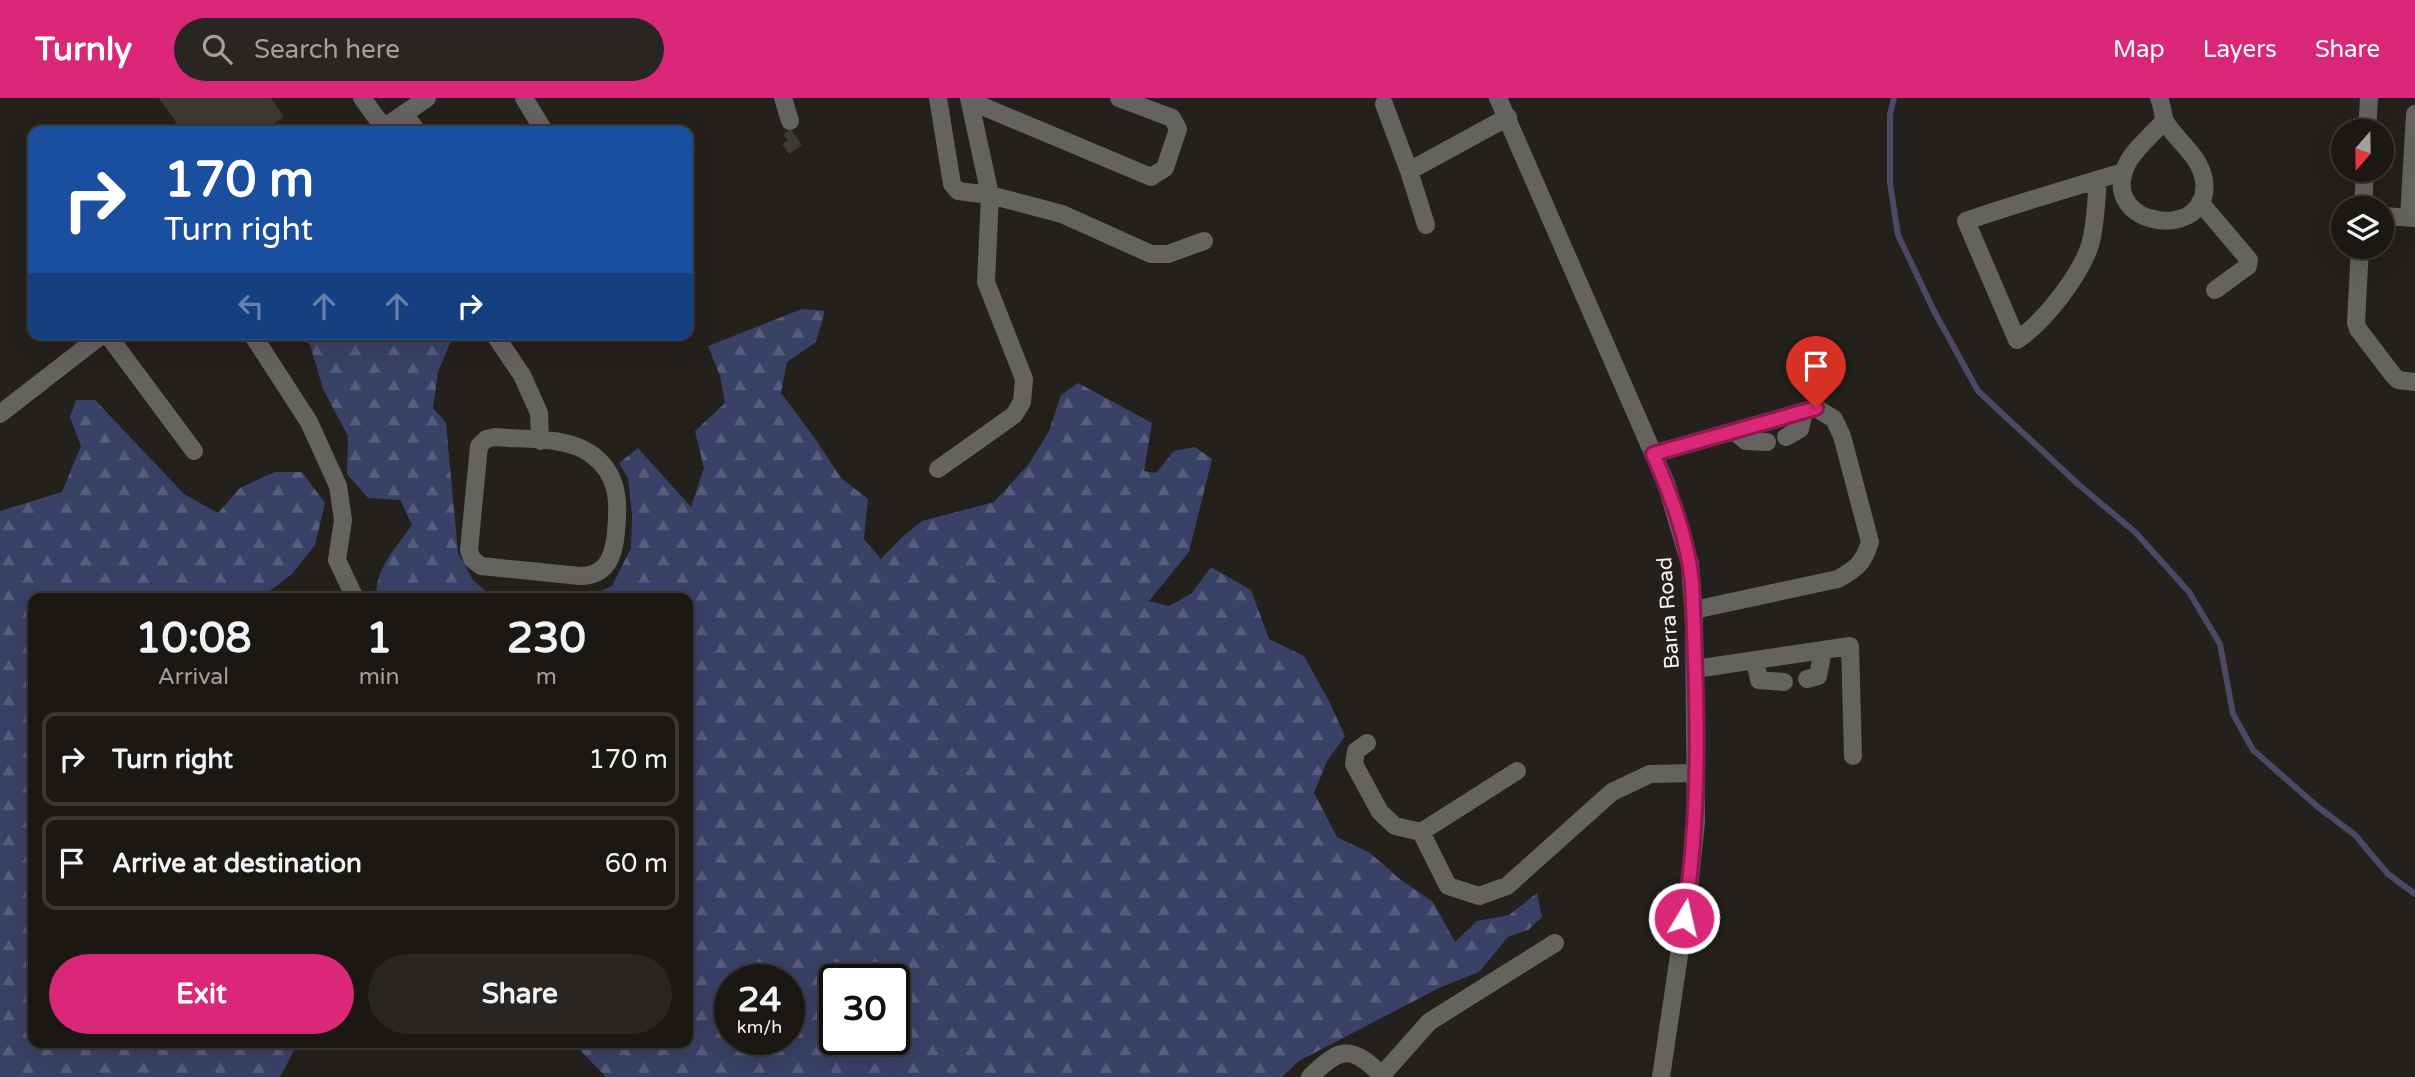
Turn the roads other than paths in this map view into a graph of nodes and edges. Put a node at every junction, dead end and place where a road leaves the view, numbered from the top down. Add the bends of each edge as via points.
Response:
1 (362, 98) edge
2 (427, 98) edge
3 (524, 98) edge
4 (783, 98) edge
5 (938, 98) edge
6 (1118, 98) edge
7 (1498, 98) edge
8 (2159, 98) edge
9 (2369, 98) edge
10 (970, 100) edge
11 (1384, 104) dead end
12 (404, 114) junction
13 (2415, 114) edge
14 (1508, 117) junction
15 (2368, 119) edge
16 (790, 121) dead end
17 (2164, 121) junction
18 (380, 126) edge
19 (388, 126) edge
20 (413, 126) edge
21 (541, 126) edge
22 (1409, 171) junction
23 (2123, 172) junction
24 (2098, 180) junction
25 (990, 195) junction
26 (2200, 202) junction
27 (2394, 217) edge
28 (2412, 218) edge
29 (1426, 225) dead end
30 (1204, 241) dead end
31 (2359, 259) edge
32 (2214, 290) dead end
33 (97, 340) edge
34 (110, 340) edge
35 (256, 340) edge
36 (499, 340) edge
37 (2415, 382) edge
38 (1804, 411) junction
39 (0, 414) edge
40 (1734, 431) junction
41 (1786, 437) dead end
42 (540, 441) junction
43 (1767, 442) dead end
44 (194, 451) dead end
45 (1653, 454) junction
46 (938, 469) dead end
47 (353, 593) edge
48 (1694, 610) junction
49 (1823, 650) junction
50 (1755, 660) junction
51 (1695, 669) junction
52 (1807, 679) dead end
53 (1784, 682) dead end
54 (1367, 743) dead end
55 (1853, 756) dead end
56 (1517, 771) dead end
57 (1696, 773) junction
58 (1421, 832) junction
59 (1555, 943) dead end
60 (1383, 1076) edge
61 (1310, 1077) edge
62 (1661, 1077) edge

1 - 18 street
2 - 12 street
3 - 21 street
4 - 16 street
5 - 25 street via 952,184 958,191
6 - 10 street via 1172,118 1178,128 1165,168 1152,177
7 - 14 street, Barra Road
8 - 17 street
9 - 15 street
10 - 25 street
11 - 22 street
12 - 19 street
12 - 20 street
13 - 28 street
14 - 22 street
14 - 45 street, Barra Road
17 - 23 street
17 - 26 street via 2199,166 2204,183
22 - 29 street
23 - 24 street
23 - 26 street via 2129,204 2148,219 2181,219
24 - 24 street via 1966,221 2017,340 2042,318 2084,258
25 - 30 street via 1062,214 1151,254 1168,254
25 - 46 street via 986,282 1024,379 1022,402 1014,415
26 - 32 street via 2249,260 2248,266
27 - 28 street
31 - 37 street via 2358,329 2398,380
33 - 39 street
34 - 44 street
35 - 47 street via 309,422 338,486 343,520 337,560
36 - 42 street via 539,413
38 - 40 street
38 - 41 street via 1800,429
38 - 48 street via 1816,408 1834,419 1842,436 1870,542 1864,559 1838,579
40 - 43 street via 1746,441
40 - 45 street
42 - 42 street via 495,437 479,446 469,550 472,559 481,566 592,576 614,552 619,504 611,477 589,452 568,443
45 - 48 street, Barra Road via 1684,538
48 - 51 street, Barra Road
49 - 50 street
49 - 52 street via 1818,676
49 - 55 street via 1850,646
50 - 51 street
50 - 53 street via 1759,680
51 - 57 street, Barra Road
54 - 58 street via 1356,751 1354,764 1380,812 1395,826
56 - 58 street
57 - 58 street via 1650,774 1612,792 1507,886 1479,896 1448,886
57 - 62 street, Barra Road via 1691,875
59 - 60 street via 1429,1021
60 - 61 street via 1357,1054 1348,1053 1338,1054

